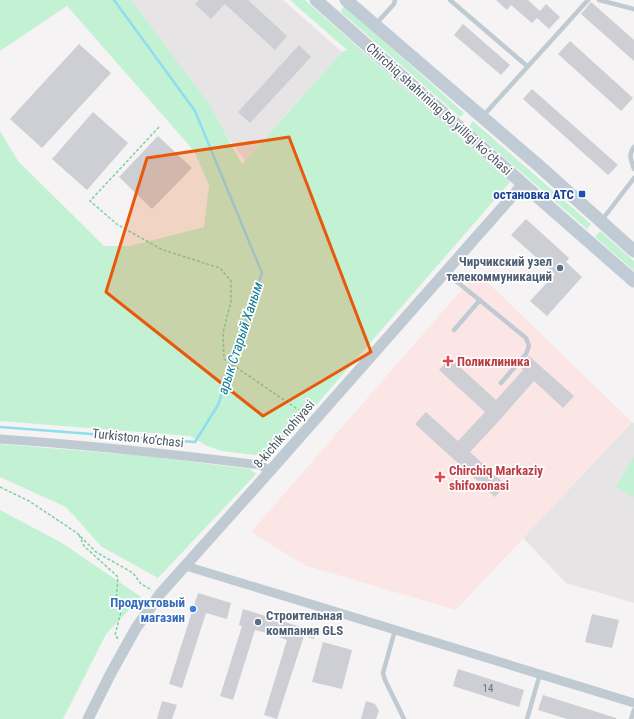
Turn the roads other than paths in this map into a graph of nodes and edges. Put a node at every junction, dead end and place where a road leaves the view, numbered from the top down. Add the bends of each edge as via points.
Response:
1 (316, 0) edge
2 (342, 0) edge
3 (346, 0) edge
4 (395, 0) edge
5 (450, 0) edge
6 (588, 0) edge
7 (599, 0) edge
8 (634, 9) edge
9 (331, 13) junction
10 (375, 25) junction
11 (527, 66) junction
12 (478, 114) junction
13 (460, 128) junction
14 (634, 147) edge
15 (634, 169) edge
16 (634, 178) edge
17 (523, 184) junction
18 (601, 222) junction
19 (586, 238) junction
20 (634, 251) edge
21 (445, 272) junction
22 (634, 281) edge
23 (480, 300) junction
24 (454, 330) dead end
25 (501, 383) dead end
26 (0, 439) edge
27 (270, 472) junction
28 (186, 566) junction
29 (395, 630) junction
30 (540, 674) junction
31 (634, 703) edge
32 (634, 710) edge
33 (88, 719) edge
34 (404, 719) edge
35 (527, 719) edge
36 (631, 719) edge

1 - 9 main road, Chirchiq shahrining 50 yilligi koʻchasi
2 - 9 main road
3 - 10 main road, Chirchiq shahrining 50 yilligi koʻchasi
4 - 10 lane
5 - 11 lane
6 - 11 lane
7 - 8 lane
9 - 13 main road, Chirchiq shahrining 50 yilligi koʻchasi
10 - 12 main road, Chirchiq shahrining 50 yilligi koʻchasi
11 - 12 lane
12 - 13 main road
12 - 18 main road, Chirchiq shahrining 50 yilligi koʻchasi
13 - 17 main road, Chirchiq shahrining 50 yilligi koʻchasi
14 - 15 lane via 630,158
16 - 18 lane
17 - 19 main road, Chirchiq shahrining 50 yilligi koʻchasi
17 - 21 street, 8-kichik nohiyasi
18 - 19 main road
18 - 20 main road, Chirchiq shahrining 50 yilligi koʻchasi
19 - 22 main road, Chirchiq shahrining 50 yilligi koʻchasi
21 - 23 lane
21 - 27 street, 8-kichik nohiyasi
23 - 24 lane
23 - 25 lane via 526,338 529,346 526,354
26 - 27 street, Turkiston ko‘chasi via 171,454 260,465
27 - 28 street, 8-kichik nohiyasi
28 - 29 street
28 - 33 street, 8-kichik nohiyasi via 160,594 136,628
29 - 30 street
29 - 34 lane via 383,673
30 - 31 street
30 - 35 lane
32 - 36 lane

